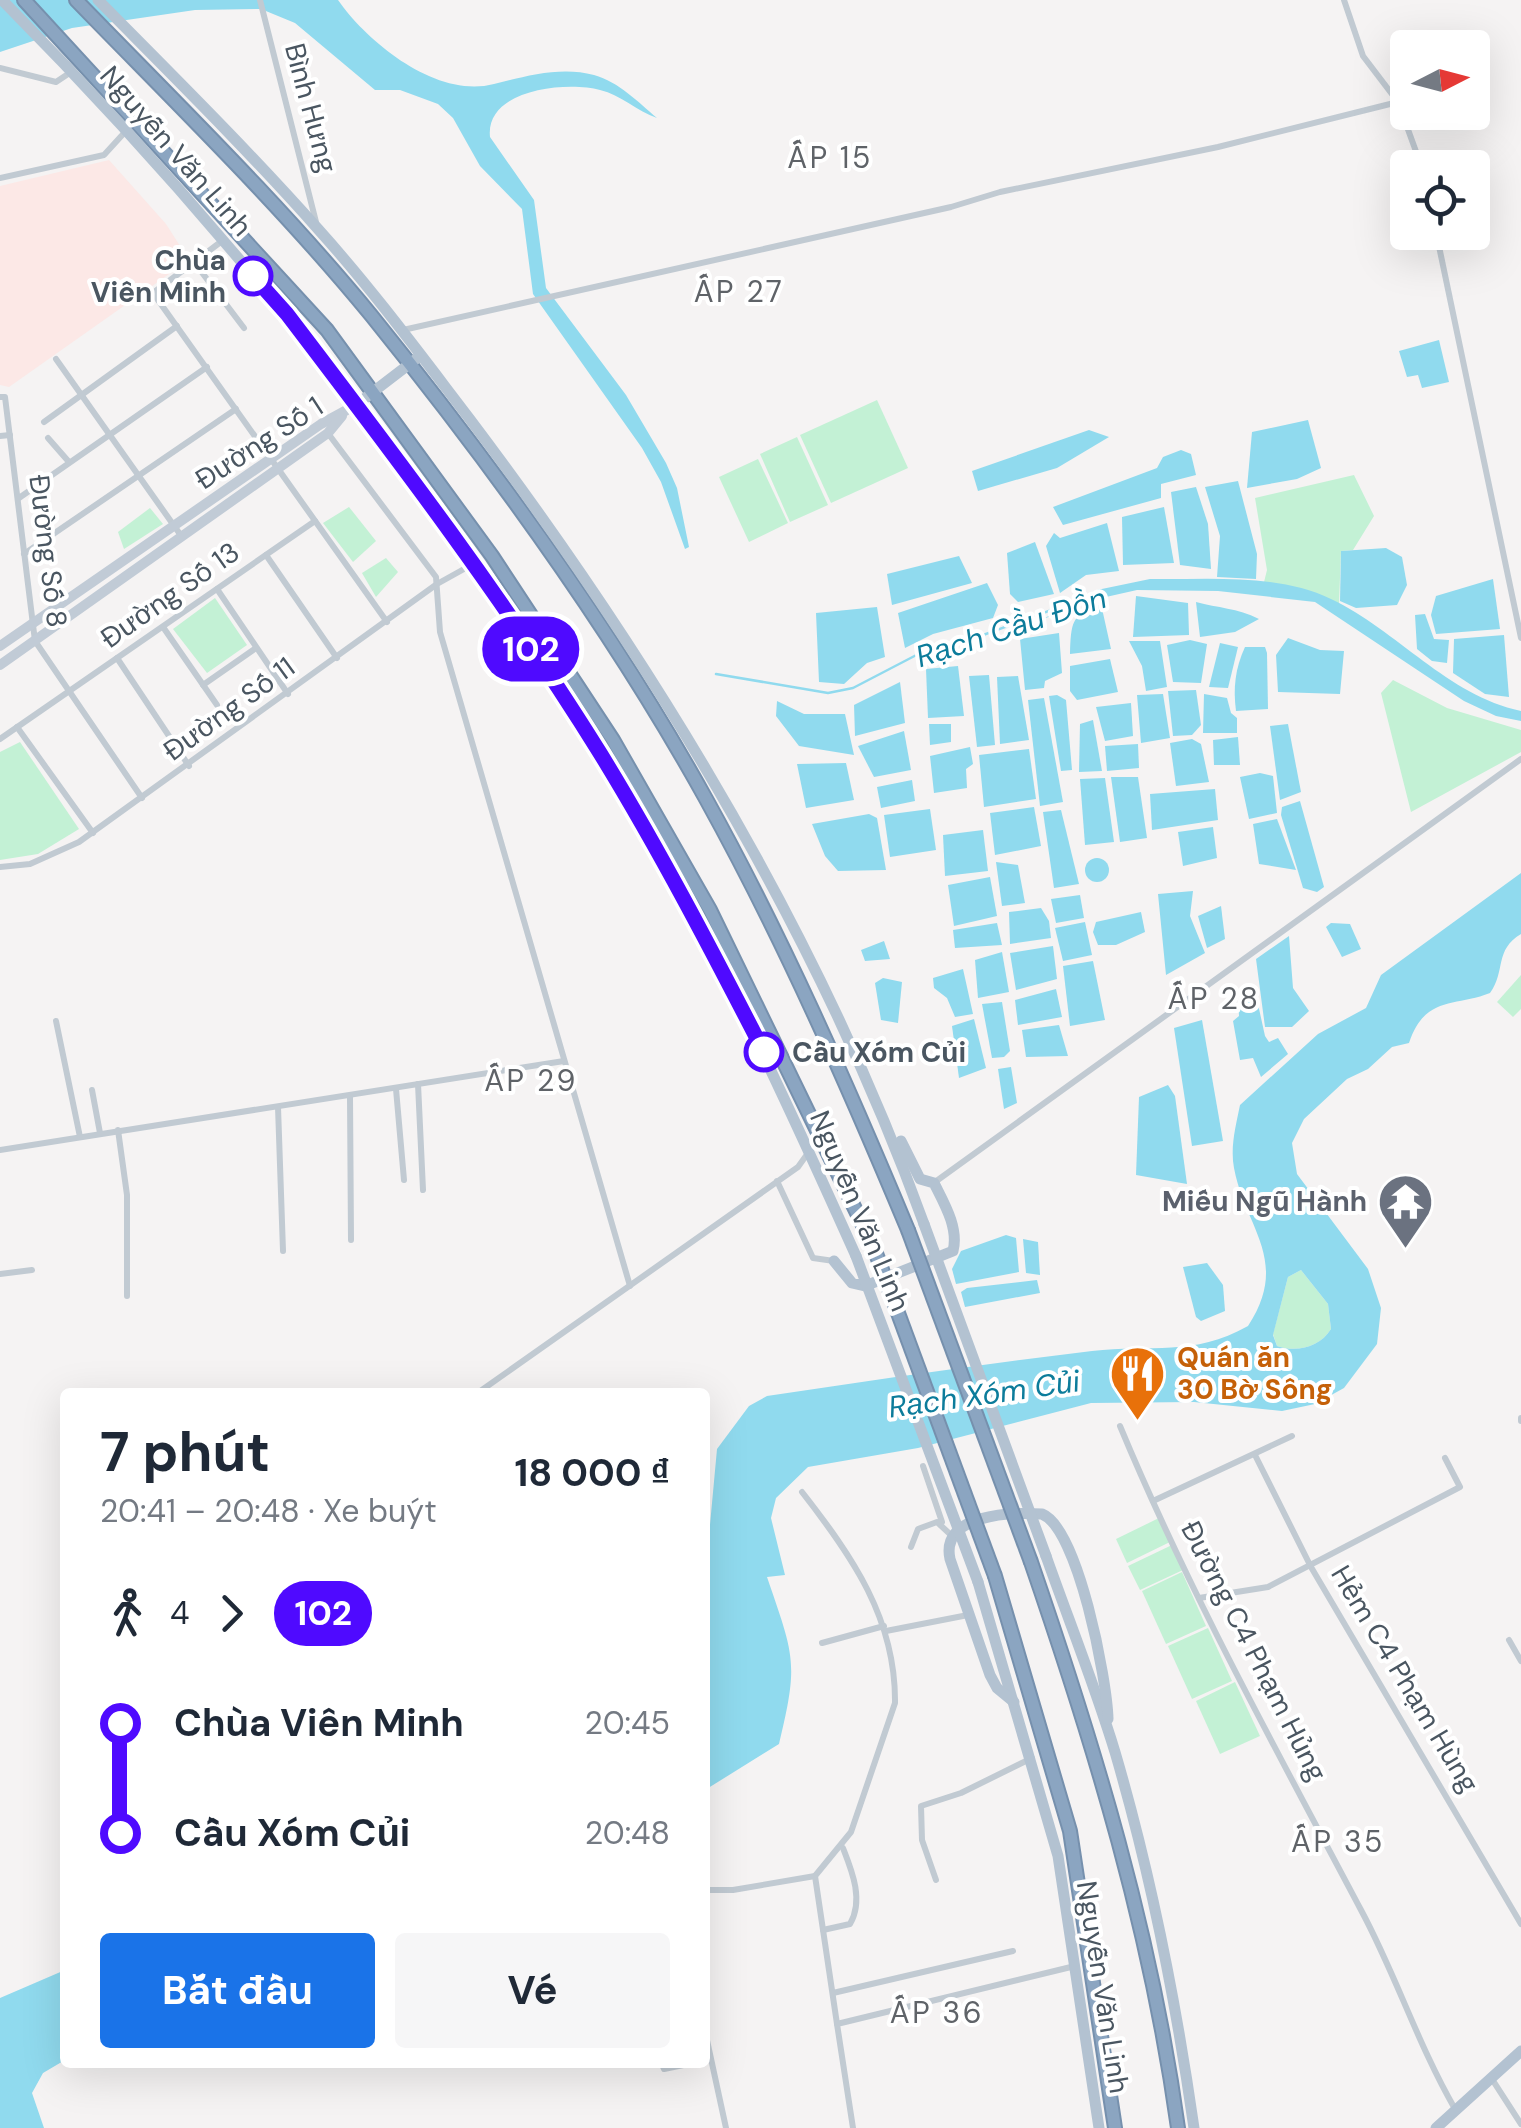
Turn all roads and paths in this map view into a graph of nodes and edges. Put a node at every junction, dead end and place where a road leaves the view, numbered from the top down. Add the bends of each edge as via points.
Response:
1 (2, 0) edge
2 (24, 0) edge
3 (76, 0) edge
4 (98, 0) edge
5 (260, 0) edge
6 (1344, 0) edge
7 (58, 46) junction
8 (0, 68) edge
9 (72, 71) junction
10 (1390, 91) edge
11 (1390, 104) edge
12 (126, 131) junction
13 (0, 178) edge
14 (318, 228) junction
15 (222, 241) junction
16 (1440, 250) edge
17 (194, 262) junction
18 (177, 326) junction
19 (244, 328) dead end
20 (403, 330) junction
21 (421, 355) junction
22 (56, 360) dead end
23 (408, 365) junction
24 (206, 368) junction
25 (375, 392) junction
26 (82, 396) junction
27 (2, 397) edge
28 (356, 405) junction
29 (236, 410) junction
30 (44, 422) dead end
31 (325, 428) junction
32 (10, 435) junction
33 (108, 435) junction
34 (0, 436) edge
35 (48, 438) dead end
36 (69, 462) junction
37 (275, 464) junction
38 (137, 476) junction
39 (18, 498) junction
40 (315, 521) junction
41 (179, 532) junction
42 (24, 554) junction
43 (266, 555) junction
44 (474, 564) junction
45 (438, 584) junction
46 (217, 590) junction
47 (387, 622) junction
48 (32, 624) junction
49 (163, 627) junction
50 (1521, 638) edge
51 (35, 641) junction
52 (0, 646) edge
53 (256, 648) junction
54 (117, 658) junction
55 (338, 658) junction
56 (0, 665) edge
57 (204, 684) junction
58 (68, 692) junction
59 (288, 694) junction
60 (217, 704) dead end
61 (18, 727) junction
62 (0, 739) edge
63 (1521, 760) edge
64 (189, 766) junction
65 (142, 798) junction
66 (93, 832) junction
67 (0, 867) edge
68 (56, 1021) dead end
69 (564, 1062) junction
70 (418, 1084) junction
71 (396, 1089) junction
72 (92, 1090) dead end
73 (350, 1098) junction
74 (278, 1107) junction
75 (884, 1118) junction
76 (118, 1130) junction
77 (100, 1133) junction
78 (80, 1137) junction
79 (0, 1150) edge
80 (809, 1151) junction
81 (798, 1167) junction
82 (818, 1170) junction
83 (404, 1180) dead end
84 (777, 1181) junction
85 (934, 1183) junction
86 (423, 1190) dead end
87 (352, 1240) dead end
88 (283, 1250) dead end
89 (834, 1261) joint
90 (32, 1270) dead end
91 (0, 1274) edge
92 (630, 1286) junction
93 (127, 1296) dead end
94 (484, 1388) edge
95 (1120, 1426) dead end
96 (1292, 1436) dead end
97 (1254, 1456) junction
98 (1445, 1458) dead end
99 (923, 1466) dead end
100 (802, 1492) dead end
101 (1153, 1501) junction
102 (942, 1522) junction
103 (951, 1536) junction
104 (911, 1547) dead end
105 (1311, 1567) junction
106 (1199, 1598) junction
107 (970, 1615) junction
108 (885, 1628) junction
109 (1510, 1640) dead end
110 (822, 1643) dead end
111 (1521, 1661) edge
112 (1016, 1703) junction
113 (1109, 1734) junction
114 (1032, 1758) junction
115 (843, 1848) junction
116 (815, 1876) junction
117 (936, 1880) dead end
118 (710, 1890) edge
119 (1521, 1924) edge
120 (823, 1930) junction
121 (1013, 1952) dead end
122 (1076, 1966) junction
123 (833, 1993) junction
124 (838, 2024) junction
125 (1521, 2051) edge
126 (708, 2068) edge
127 (1108, 2078) junction
128 (1492, 2078) junction
129 (1092, 2080) junction
130 (1456, 2110) junction
131 (1521, 2124) edge
132 (726, 2128) edge
133 (853, 2128) edge
134 (1099, 2128) edge
135 (1115, 2128) edge
136 (1178, 2128) edge
137 (1194, 2128) edge
138 (1436, 2128) edge

1 - 7 main road, Nguyễn Văn Linh
2 - 7 highway, Nguyễn Văn Linh
3 - 23 highway, Nguyễn Văn Linh via 307,241
4 - 14 main road, Nguyễn Văn Linh
5 - 14 street, Bình Hưng
6 - 10 street via 1363,56
7 - 9 main road, Nguyễn Văn Linh
7 - 25 highway, Nguyễn Văn Linh via 246,238
8 - 9 street via 56,82
9 - 12 main road, Nguyễn Văn Linh
11 - 20 street
12 - 13 street via 104,155
12 - 15 main road, Nguyễn Văn Linh
14 - 20 main road, Nguyễn Văn Linh
15 - 17 street
15 - 28 main road, Nguyễn Văn Linh
16 - 50 street
17 - 18 street via 153,293
17 - 19 street
18 - 24 street
18 - 26 street
20 - 21 main road, Nguyễn Văn Linh
21 - 23 main road
21 - 75 main road, Nguyễn Văn Linh via 600,598 721,796
22 - 26 street
23 - 25 main road
23 - 136 highway, Nguyễn Văn Linh, bridge via 583,600 704,794 842,1072 908,1230 1096,1751 1153,1978
24 - 29 street
24 - 33 street
25 - 28 main road
25 - 127 highway, Nguyễn Văn Linh, bridge via 612,740 741,969 874,1248 995,1576 1070,1831
26 - 30 street
26 - 33 street
27 - 32 street, Đường Số 8
28 - 31 street, Đường Số 1
28 - 44 main road, Nguyễn Văn Linh
29 - 37 street
29 - 38 street
31 - 37 street, Đường Số 1
31 - 45 street
32 - 34 street
32 - 39 street, Đường Số 8
33 - 36 street
33 - 38 street
35 - 36 street
36 - 39 street
37 - 40 street
37 - 41 street, Đường Số 1
38 - 41 street
38 - 42 street
39 - 42 street, Đường Số 8
40 - 43 street, Đường Số 13
40 - 47 street
41 - 48 street, Đường Số 1
41 - 51 street, Đường Số 1
42 - 48 street, Đường Số 8
43 - 46 street, Đường Số 13
43 - 55 street
44 - 45 street, Đường Số 11
44 - 80 main road, Nguyễn Văn Linh via 610,770 711,950
45 - 47 street, Đường Số 11
45 - 69 street via 440,632
46 - 49 street, Đường Số 13
46 - 53 street
47 - 55 street, Đường Số 11
48 - 51 street, Đường Số 8
48 - 52 street, Đường Số 1
49 - 54 street, Đường Số 13
49 - 57 street
51 - 56 street, Đường Số 1
51 - 58 street, Đường Số 8
53 - 57 street
53 - 59 street
54 - 58 street, Đường Số 13
54 - 64 street
55 - 59 street, Đường Số 11
57 - 60 street
58 - 61 street, Đường Số 13
58 - 65 street, Đường Số 8
59 - 64 street, Đường Số 11
61 - 62 street, Đường Số 13
61 - 66 street
63 - 85 street
64 - 65 street, Đường Số 11
65 - 66 street, Đường Số 11
66 - 67 street, Đường Số 11 via 45,858
68 - 78 street
69 - 70 street
69 - 92 street
70 - 71 street
70 - 86 street
71 - 73 street
71 - 83 street
72 - 77 street
73 - 74 street
73 - 87 street
74 - 76 street
74 - 88 street
75 - 85 main road via 892,1120 920,1179
75 - 113 main road, Nguyễn Văn Linh, bridge
76 - 77 street
76 - 93 street via 128,1194
77 - 78 street
78 - 79 street
80 - 81 street
80 - 82 main road, Nguyễn Văn Linh
81 - 82 street
81 - 84 street
82 - 112 main road, Nguyễn Văn Linh, bridge via 978,1582
84 - 89 street via 813,1258
84 - 92 street
85 - 89 main road via 954,1232 948,1254 865,1286 852,1282
90 - 91 street
92 - 94 street
95 - 101 street, Đường C4 Phạm Hủng
96 - 97 street
97 - 101 street
97 - 105 street, Hẻm C4 Phạm Hùng
98 - 105 street via 1460,1487
99 - 102 street
100 - 108 street via 858,1568
101 - 106 street, Đường C4 Phạm Hủng
102 - 103 street
102 - 104 street via 918,1529
103 - 107 main road via 948,1551
103 - 113 main road via 968,1524 1022,1513 1058,1524 1098,1648
105 - 106 street via 1268,1587
105 - 119 street, Hẻm C4 Phạm Hùng
106 - 130 street, Đường C4 Phạm Hủng via 1363,1913
107 - 108 street
107 - 112 main road via 993,1682
108 - 110 street
108 - 115 street via 895,1703
109 - 111 street
112 - 114 main road, Nguyễn Văn Linh
113 - 137 main road, Nguyễn Văn Linh via 1165,1958
114 - 117 street via 921,1806 922,1840
114 - 122 main road, Nguyễn Văn Linh via 1058,1856
115 - 116 street
115 - 120 street via 856,1878 856,1912 850,1924
116 - 118 street
116 - 120 street
120 - 123 street
121 - 123 street
122 - 124 street
122 - 129 main road, Nguyễn Văn Linh
123 - 124 street
124 - 133 street
125 - 128 main road
126 - 132 street
127 - 129 main road
127 - 135 highway, Nguyễn Văn Linh
128 - 130 main road
128 - 131 street
129 - 134 main road, Nguyễn Văn Linh
130 - 138 main road

